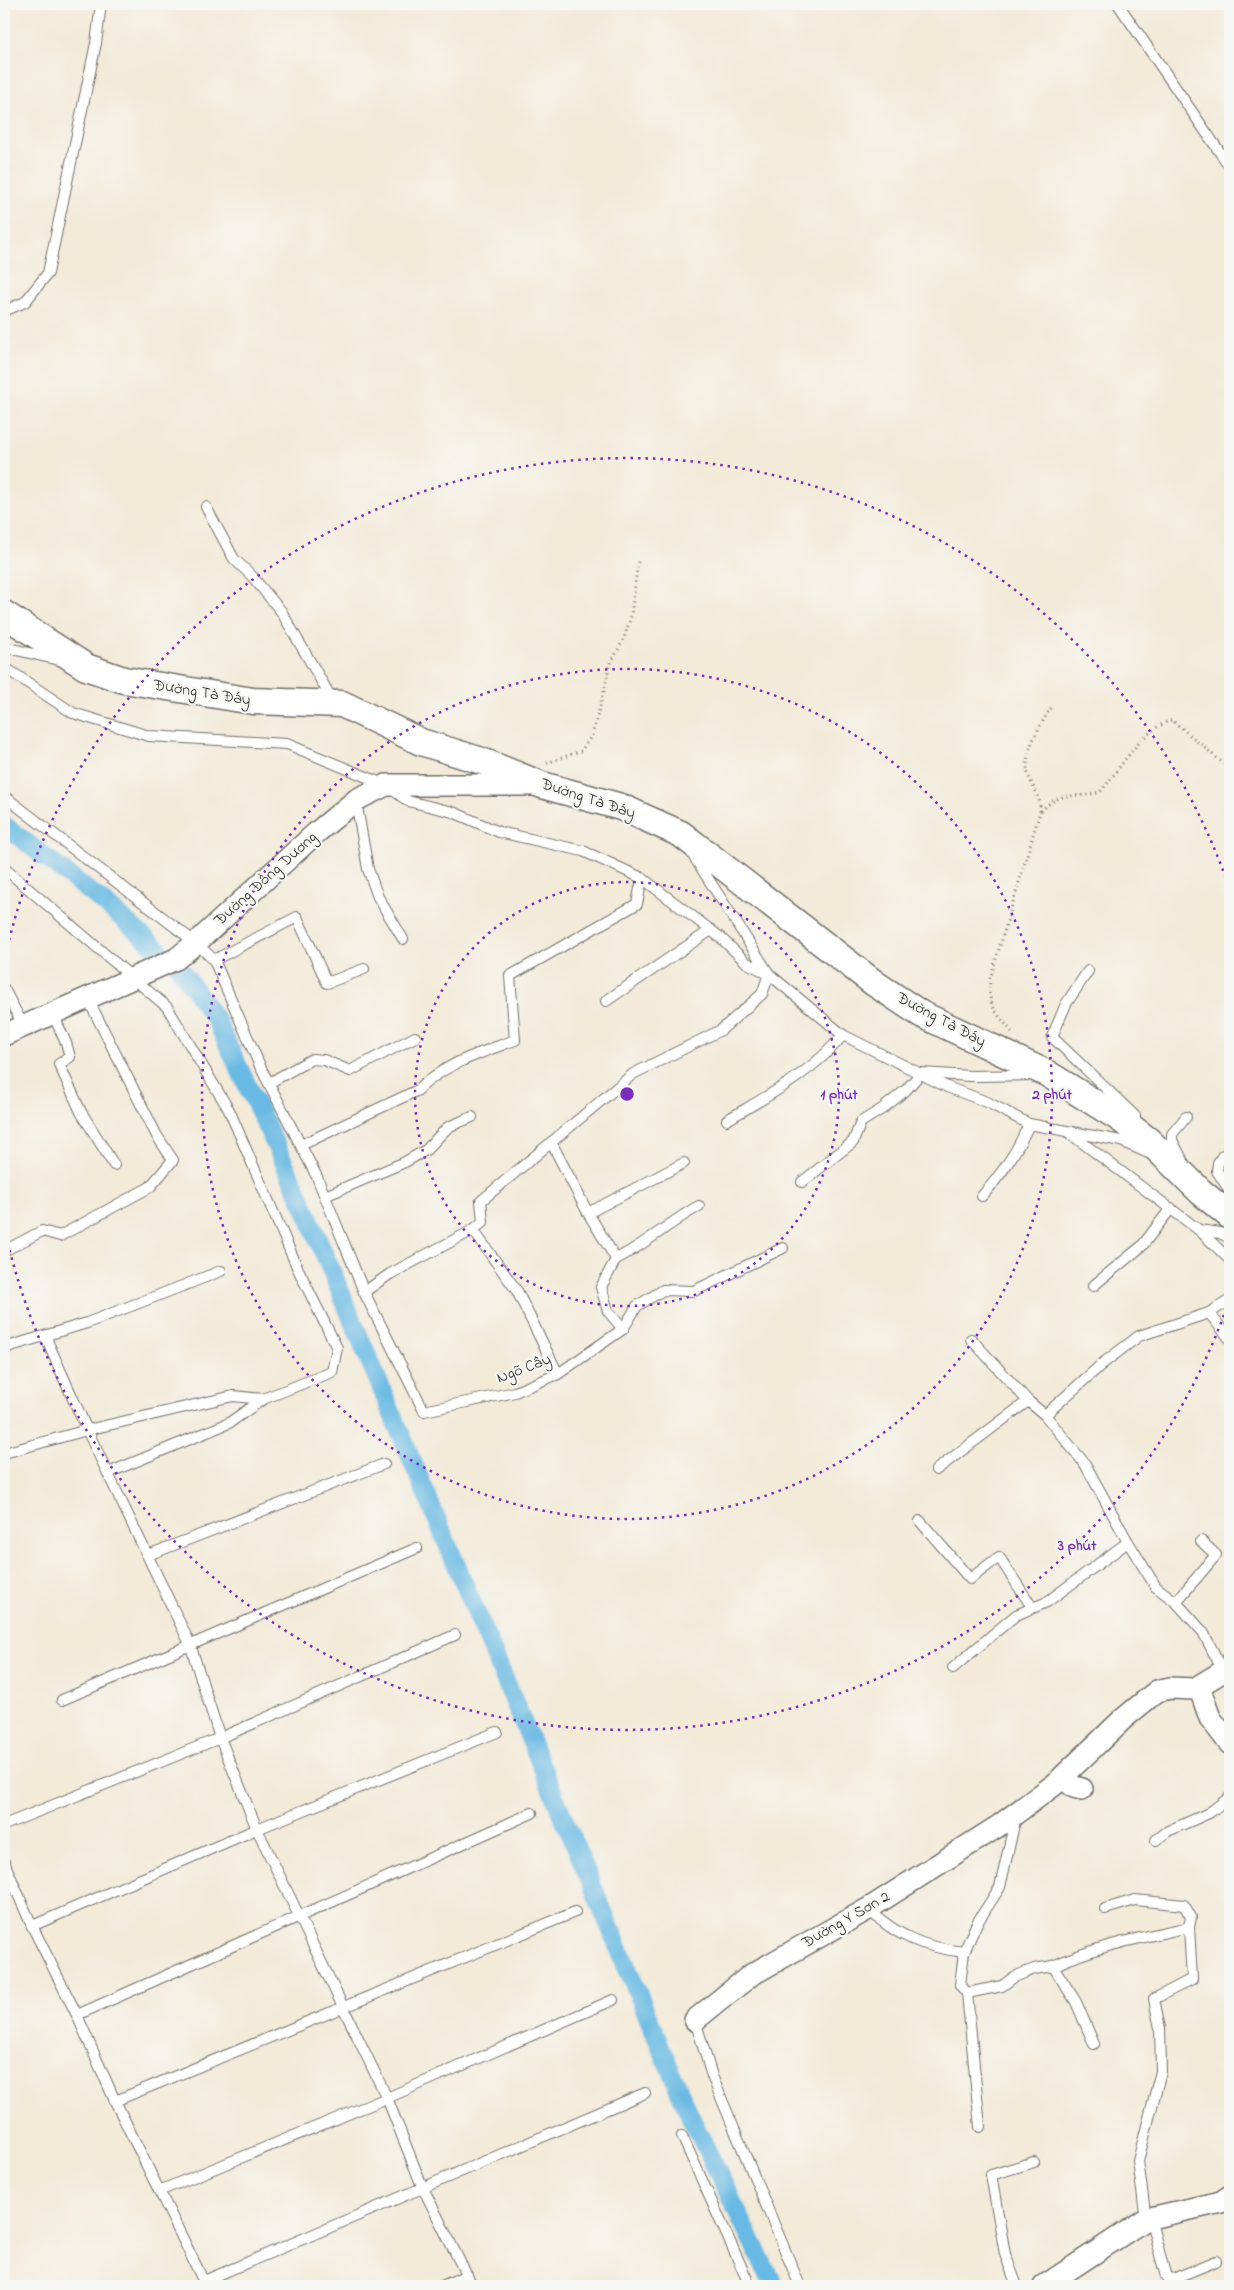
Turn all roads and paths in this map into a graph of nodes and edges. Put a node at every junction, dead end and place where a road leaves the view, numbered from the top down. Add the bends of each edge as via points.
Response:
1 (101, 4) edge
2 (1118, 4) edge
3 (1230, 167) edge
4 (4, 311) edge
5 (206, 507) dead end
6 (638, 561) dead end
7 (4, 614) edge
8 (4, 647) edge
9 (4, 667) edge
10 (86, 667) junction
11 (334, 704) junction
12 (1053, 705) dead end
13 (1230, 768) edge
14 (542, 774) junction
15 (386, 785) junction
16 (4, 796) edge
17 (356, 800) junction
18 (1040, 812) junction
19 (681, 834) junction
20 (4, 868) edge
21 (642, 878) junction
22 (711, 930) junction
23 (403, 939) dead end
24 (196, 943) junction
25 (214, 960) junction
26 (364, 969) dead end
27 (1088, 971) dead end
28 (769, 974) junction
29 (133, 978) junction
30 (4, 989) edge
31 (88, 999) junction
32 (606, 1001) dead end
33 (53, 1014) junction
34 (24, 1027) junction
35 (4, 1034) edge
36 (844, 1035) junction
37 (415, 1037) dead end
38 (1019, 1061) junction
39 (921, 1073) junction
40 (1048, 1074) junction
41 (268, 1082) junction
42 (472, 1117) dead end
43 (1186, 1117) dead end
44 (727, 1120) dead end
45 (1029, 1124) junction
46 (1068, 1132) junction
47 (551, 1142) junction
48 (301, 1146) junction
49 (1156, 1149) junction
50 (1223, 1154) dead end
51 (684, 1163) dead end
52 (114, 1165) dead end
53 (802, 1182) dead end
54 (1230, 1191) edge
55 (1201, 1192) junction
56 (325, 1196) junction
57 (982, 1196) dead end
58 (699, 1206) dead end
59 (1171, 1208) junction
60 (588, 1213) junction
61 (1230, 1216) edge
62 (473, 1230) junction
63 (1199, 1230) junction
64 (1230, 1238) edge
65 (783, 1248) dead end
66 (4, 1251) edge
67 (616, 1259) junction
68 (1230, 1260) edge
69 (221, 1271) dead end
70 (1092, 1286) dead end
71 (364, 1292) junction
72 (1230, 1300) edge
73 (1209, 1313) junction
74 (623, 1328) junction
75 (45, 1336) junction
76 (971, 1340) dead end
77 (1230, 1340) edge
78 (4, 1348) edge
79 (558, 1374) junction
80 (263, 1399) junction
81 (1028, 1401) junction
82 (1045, 1414) junction
83 (88, 1430) junction
84 (4, 1453) edge
85 (384, 1464) dead end
86 (936, 1470) dead end
87 (108, 1473) junction
88 (920, 1521) dead end
89 (1201, 1541) dead end
90 (1128, 1542) junction
91 (417, 1548) dead end
92 (148, 1556) junction
93 (1176, 1602) junction
94 (1032, 1607) junction
95 (455, 1635) dead end
96 (190, 1644) junction
97 (953, 1668) dead end
98 (1227, 1669) edge
99 (1199, 1687) junction
100 (62, 1700) dead end
101 (498, 1732) dead end
102 (220, 1738) junction
103 (1230, 1744) edge
104 (1063, 1778) junction
105 (1082, 1789) dead end
106 (1230, 1797) edge
107 (1017, 1812) junction
108 (532, 1813) dead end
109 (4, 1825) edge
110 (257, 1829) junction
111 (1156, 1840) dead end
112 (4, 1862) edge
113 (868, 1909) junction
114 (1105, 1909) dead end
115 (575, 1912) dead end
116 (300, 1916) junction
117 (32, 1926) junction
118 (1189, 1927) junction
119 (964, 1952) junction
120 (1053, 1966) junction
121 (968, 1993) junction
122 (613, 2000) dead end
123 (343, 2007) junction
124 (77, 2015) junction
125 (694, 2020) joint
126 (1094, 2044) dead end
127 (645, 2093) dead end
128 (387, 2098) junction
129 (114, 2101) junction
130 (980, 2127) dead end
131 (682, 2136) dead end
132 (1034, 2162) dead end
133 (422, 2186) junction
134 (159, 2191) junction
135 (1230, 2196) edge
136 (1148, 2219) junction
137 (1216, 2261) dead end
138 (467, 2275) junction
139 (1057, 2283) edge
140 (205, 2284) edge
141 (442, 2286) edge
142 (472, 2286) edge
143 (750, 2286) edge
144 (800, 2286) edge
145 (1017, 2286) edge

1 - 4 lane via 96,43 48,273 24,302
2 - 3 lane
5 - 11 lane via 234,559 281,610
6 - 14 path via 631,616 609,667 592,735 581,751 550,763
7 - 10 street, Đường Tà Đáy
8 - 10 lane
9 - 15 lane via 73,713 149,736 286,744
10 - 11 street, Đường Tà Đáy via 124,680 193,693 253,701
11 - 14 street, Đường Tà Đáy via 342,704 421,742 482,761
12 - 18 path via 1042,722 1027,766
13 - 18 path via 1172,720 1145,737 1100,792 1067,795 1051,801
14 - 15 street, Đường Đồng Dương
14 - 19 street, Đường Tà Đáy
15 - 17 street, Đường Đồng Dương
15 - 21 lane via 408,801 453,812 499,832 583,852
16 - 24 lane
17 - 23 lane via 368,869 378,897
17 - 24 street, Đường Đồng Dương
18 - 38 path via 988,995 994,1010 1016,1037
19 - 28 lane
19 - 38 street, Đường Tà Đáy via 874,983 922,1014
20 - 29 lane
21 - 22 lane
21 - 48 lane via 637,904 510,976 515,1040 475,1055 430,1078 418,1090
22 - 28 lane via 747,963
22 - 32 lane
24 - 25 lane
24 - 29 street, Đường Đồng Dương via 176,959
25 - 26 lane via 297,917 327,983
25 - 41 lane
27 - 49 lane via 1066,1004 1052,1037 1134,1114
28 - 36 lane
28 - 47 lane via 762,994 721,1030 632,1074
29 - 31 street, Đường Đồng Dương
29 - 80 lane via 167,1007 229,1110 298,1269 337,1348 332,1372
30 - 34 lane
31 - 33 street, Đường Đồng Dương
31 - 66 lane via 157,1136 173,1160 150,1187 69,1232 60,1236 42,1231
33 - 34 street, Đường Đồng Dương
33 - 52 lane via 70,1057 59,1064 81,1112
34 - 35 street, Đường Đồng Dương
36 - 39 lane
36 - 44 lane via 827,1055 797,1078
37 - 41 lane via 350,1071 324,1060 312,1059
38 - 40 street, Đường Tà Đáy
39 - 40 lane
39 - 45 lane
39 - 53 lane via 906,1090 861,1122 853,1142
40 - 49 street, Đường Tà Đáy via 1119,1118
41 - 48 lane
42 - 56 lane via 448,1127 419,1154
43 - 55 lane via 1172,1134 1172,1140
45 - 46 lane
45 - 57 lane via 1005,1170
46 - 49 lane via 1121,1140 1149,1154
46 - 59 lane
47 - 60 lane
47 - 62 lane via 481,1201 483,1222
48 - 56 lane
49 - 55 street, Đường Tà Đáy
50 - 54 lane via 1216,1171
51 - 60 lane
55 - 61 street, Đường Tà Đáy
56 - 71 lane
58 - 67 lane via 638,1248
59 - 63 lane
59 - 70 lane via 1142,1246
60 - 67 lane
62 - 71 lane via 390,1274
62 - 79 lane via 517,1291
63 - 64 lane
63 - 68 lane
65 - 74 lane via 694,1291 663,1290 638,1306
67 - 74 lane via 601,1287 608,1311
69 - 75 lane
71 - 79 lane, Ngõ Cây via 424,1411 515,1392
72 - 73 lane
73 - 77 lane
73 - 82 lane via 1139,1336
74 - 79 lane, Ngõ Cây
75 - 78 lane
75 - 83 lane
76 - 81 lane
80 - 83 lane via 233,1396
80 - 87 lane via 229,1423
81 - 82 lane
81 - 86 lane
82 - 90 lane via 1085,1464
83 - 84 lane
83 - 87 lane
85 - 92 lane
87 - 92 lane
88 - 94 lane via 970,1579 999,1557
89 - 93 lane via 1216,1555
90 - 93 lane via 1156,1587
90 - 94 lane via 1047,1602
91 - 96 lane
92 - 96 lane
93 - 98 lane via 1203,1632
94 - 97 lane via 1016,1615
95 - 102 lane
96 - 100 lane
96 - 102 lane
98 - 99 street, Đường Y Sơn 2
99 - 103 street via 1210,1718
99 - 104 street, Đường Y Sơn 2 via 1157,1691 1123,1719
101 - 110 lane
102 - 109 lane
102 - 110 lane
104 - 105 street
104 - 107 street, Đường Y Sơn 2
106 - 111 lane via 1209,1813 1168,1831
107 - 113 street, Đường Y Sơn 2
107 - 119 lane via 1000,1887 977,1923
108 - 116 lane
110 - 116 lane
110 - 117 lane
112 - 117 lane
113 - 119 lane via 887,1927 909,1939 938,1949
113 - 125 street, Đường Y Sơn 2 via 750,1975
114 - 118 lane via 1135,1900 1184,1905 1191,1917
115 - 123 lane
116 - 123 lane
116 - 124 lane
117 - 124 lane
118 - 120 lane via 1129,1940
118 - 136 lane via 1192,1979 1154,1999 1160,2028 1161,2071 1138,2161
119 - 121 lane via 960,1985
120 - 121 lane via 1034,1969 1002,1986
120 - 126 lane via 1076,2002
121 - 130 lane
122 - 128 lane
123 - 128 lane
123 - 129 lane
124 - 129 lane
125 - 144 lane, Đường Y Sơn 2 via 712,2076
127 - 133 lane
128 - 133 lane
128 - 134 lane
129 - 134 lane
131 - 143 lane
132 - 145 lane via 991,2176 1005,2254
133 - 138 lane
133 - 140 lane
134 - 140 lane
135 - 136 street via 1221,2202
136 - 137 lane via 1166,2277 1173,2279
136 - 139 street
138 - 141 lane
138 - 142 lane

